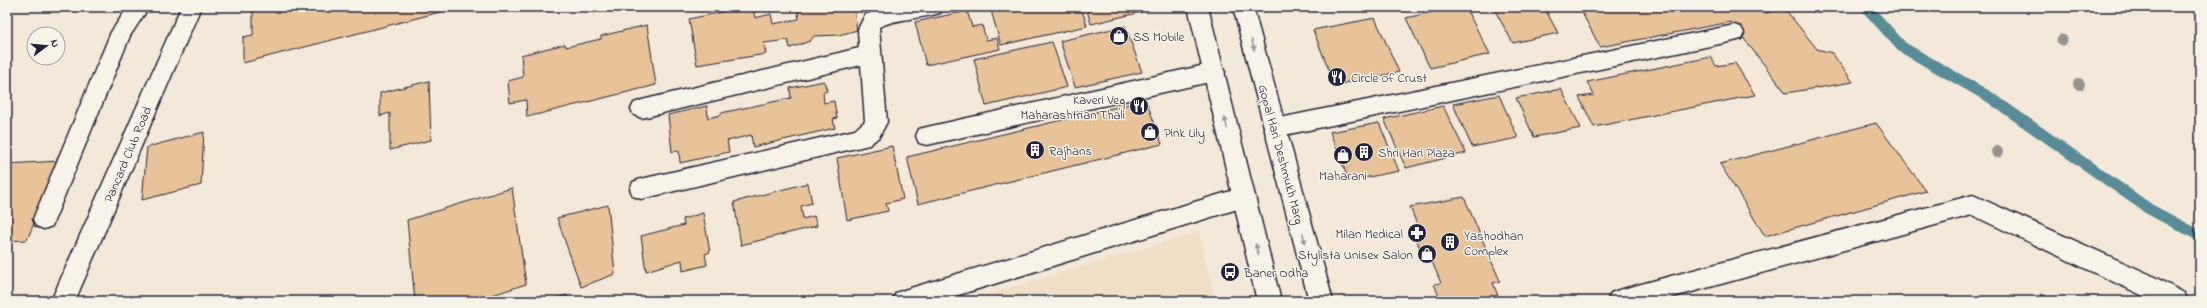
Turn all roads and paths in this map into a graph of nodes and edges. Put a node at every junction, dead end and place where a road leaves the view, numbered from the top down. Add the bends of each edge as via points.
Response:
1 (139, 7) edge
2 (192, 7) edge
3 (932, 7) edge
4 (1198, 7) edge
5 (1243, 7) edge
6 (1734, 33) dead end
7 (870, 54) junction
8 (1214, 72) junction
9 (642, 109) dead end
10 (1275, 128) junction
11 (927, 136) dead end
12 (641, 189) dead end
13 (1244, 197) junction
14 (44, 219) dead end
15 (63, 301) edge
16 (904, 301) edge
17 (1269, 301) edge
18 (1321, 301) edge
19 (1619, 301) edge
20 (2176, 301) edge

1 - 14 street via 121,32
2 - 15 street, Pancard Club Road
3 - 7 street via 885,15 872,21 868,29
4 - 8 street
5 -> 10 street, Gopal Hari Deshmukh Marg
6 - 10 street
7 - 9 street
7 - 12 street via 876,122 871,130 860,138
8 - 11 street
13 -> 8 street
10 -> 18 street, Gopal Hari Deshmukh Marg
13 - 16 street
17 -> 13 street
19 - 20 street via 1973,205 2141,282

